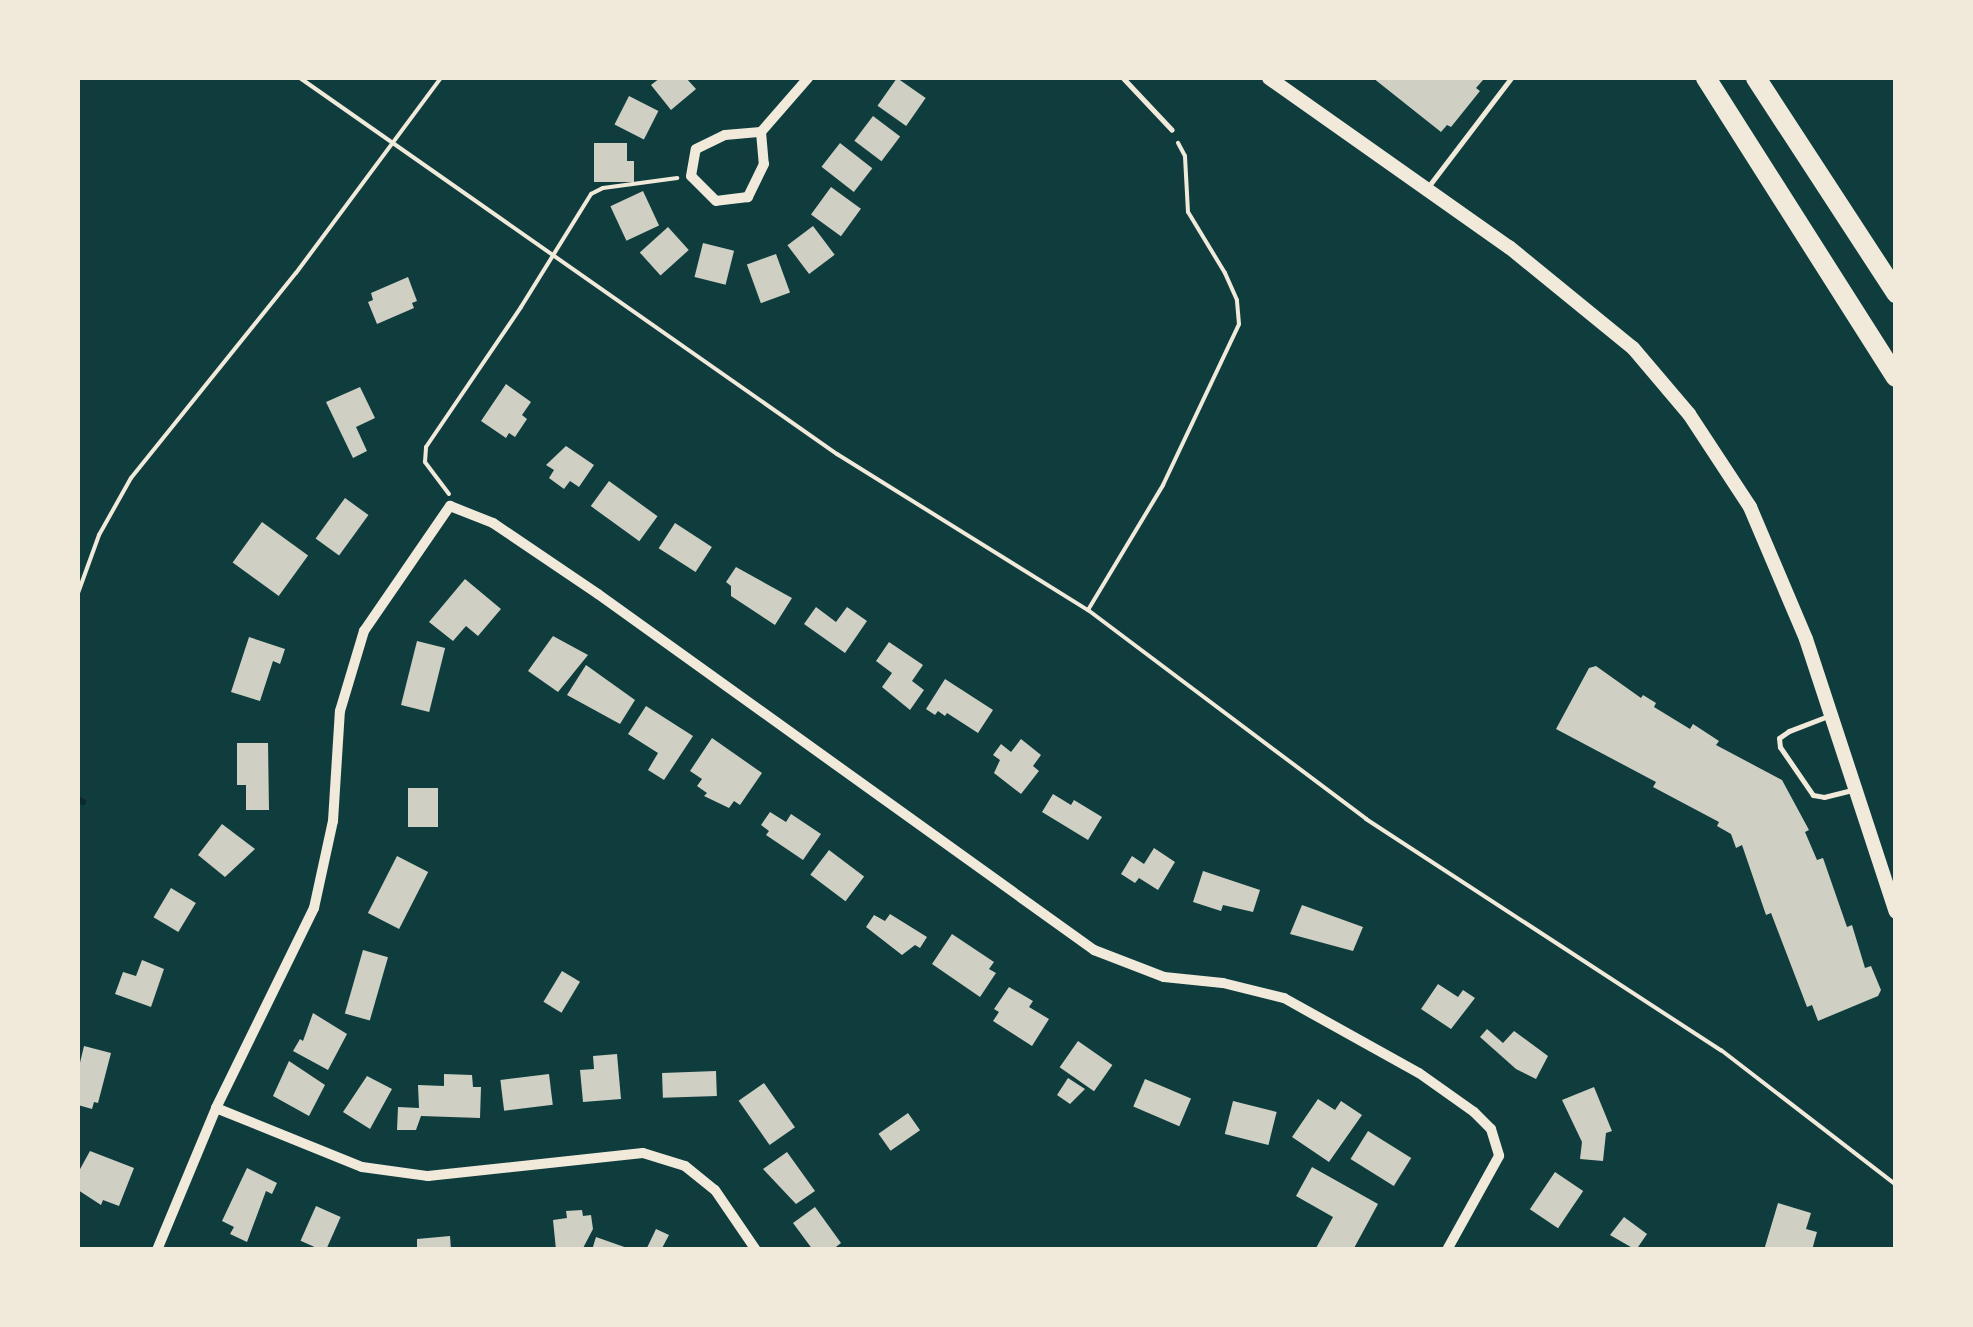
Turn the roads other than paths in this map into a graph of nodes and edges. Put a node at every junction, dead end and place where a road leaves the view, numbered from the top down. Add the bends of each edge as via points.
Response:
1 (808, 78) edge
2 (1123, 78) edge
3 (1268, 78) edge
4 (1511, 78) edge
5 (1706, 78) edge
6 (1756, 78) edge
7 (1172, 130) road end
8 (762, 132) junction
9 (1428, 187) junction
10 (1896, 293) edge
11 (1896, 377) edge
12 (1830, 715) junction
13 (1855, 788) junction
14 (1896, 912) edge
15 (216, 1108) junction
16 (157, 1250) edge
17 (756, 1250) edge
18 (1447, 1250) edge

1 - 8 street
2 - 7 lane
3 - 9 street
4 - 9 lane
5 - 11 highway
6 - 10 highway
8 - 8 street via 764,164 748,197 716,201 691,176 696,149 725,135
9 - 12 street via 1633,348 1688,414 1750,507
12 - 13 street
12 - 13 lane via 1788,731 1780,747 1813,795
13 - 14 street
15 - 16 street
15 - 17 street via 362,1167 428,1176 643,1153 685,1166 715,1190
15 - 18 street via 314,908 332,820 340,711 364,631 450,506 492,523 598,594 1094,950 1164,977 1284,998 1419,1073 1474,1112 1491,1130 1499,1156

